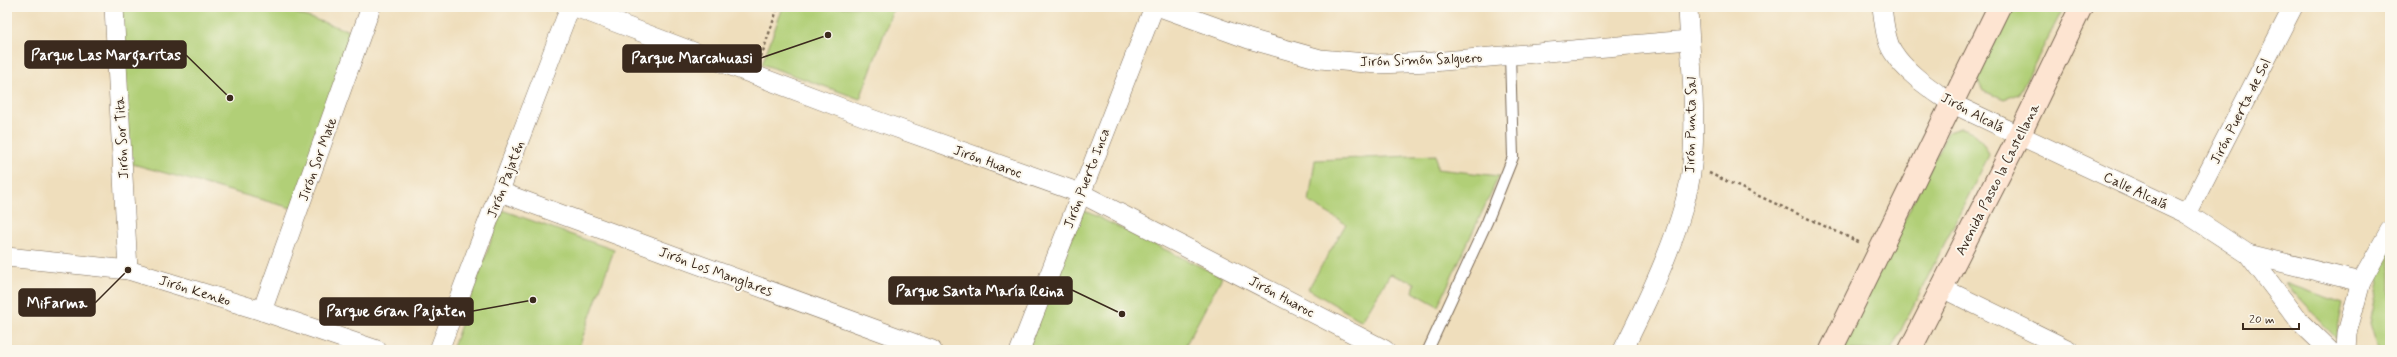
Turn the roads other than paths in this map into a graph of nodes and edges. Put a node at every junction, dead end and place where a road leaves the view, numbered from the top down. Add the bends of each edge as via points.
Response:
1 (114, 7) edge
2 (371, 7) edge
3 (570, 7) edge
4 (575, 7) edge
5 (1154, 7) edge
6 (1160, 7) edge
7 (1688, 7) edge
8 (1882, 7) edge
9 (1999, 7) edge
10 (2081, 7) edge
11 (2293, 7) edge
12 (1690, 40) junction
13 (1510, 55) junction
14 (1951, 103) junction
15 (2019, 136) junction
16 (500, 192) junction
17 (1080, 194) junction
18 (2187, 214) junction
19 (2390, 230) edge
20 (2248, 254) junction
21 (7, 257) edge
22 (128, 270) junction
23 (2361, 282) junction
24 (1942, 288) junction
25 (262, 311) junction
26 (378, 350) edge
27 (439, 350) edge
28 (932, 350) edge
29 (1020, 350) edge
30 (1385, 350) edge
31 (1428, 350) edge
32 (1624, 350) edge
33 (1831, 350) edge
34 (1910, 350) edge
35 (2069, 350) edge
36 (2329, 350) edge
37 (2346, 350) edge

1 - 22 street, Jirón Sor Tita
2 - 25 street, Jirón Sor Mate
3 - 16 street, Jirón Pajatén
4 - 17 street, Jirón Huaroc
5 - 17 street, Jirón Puerto Inca
6 - 13 street, Jirón Simón Salguero via 1249,39 1320,60 1377,64
7 - 12 street, Jirón Punta Sal
8 - 14 street, Jirón Alcalá via 1884,27 1892,52 1917,78
9 - 14 main road
10 - 15 main road, Avenida Paseo la Castellana
11 - 18 street, Jirón Puerta de Sol
12 - 13 street, Jirón Simón Salguero
12 - 32 street, Jirón Punta Sal via 1692,166 1680,221
13 - 31 lane via 1513,157 1487,222
14 - 15 street, Jirón Alcalá
14 - 33 main road
15 - 18 street, Calle Alcalá
15 - 24 main road, Avenida Paseo la Castellana
16 - 27 street, Jirón Pajatén
16 - 28 street, Jirón Los Manglares
17 - 29 street, Jirón Puerto Inca
17 - 30 street, Jirón Huaroc
18 - 20 street, Calle Alcalá
19 - 23 street
20 - 23 street, Calle Alcalá
20 - 36 street, Calle Alcalá via 2300,322
21 - 22 street, Jirón Kenko
22 - 25 street, Jirón Kenko
23 - 37 street via 2347,333
24 - 34 main road, Avenida Paseo la Castellana
24 - 35 street
25 - 26 street, Jirón Kenko

